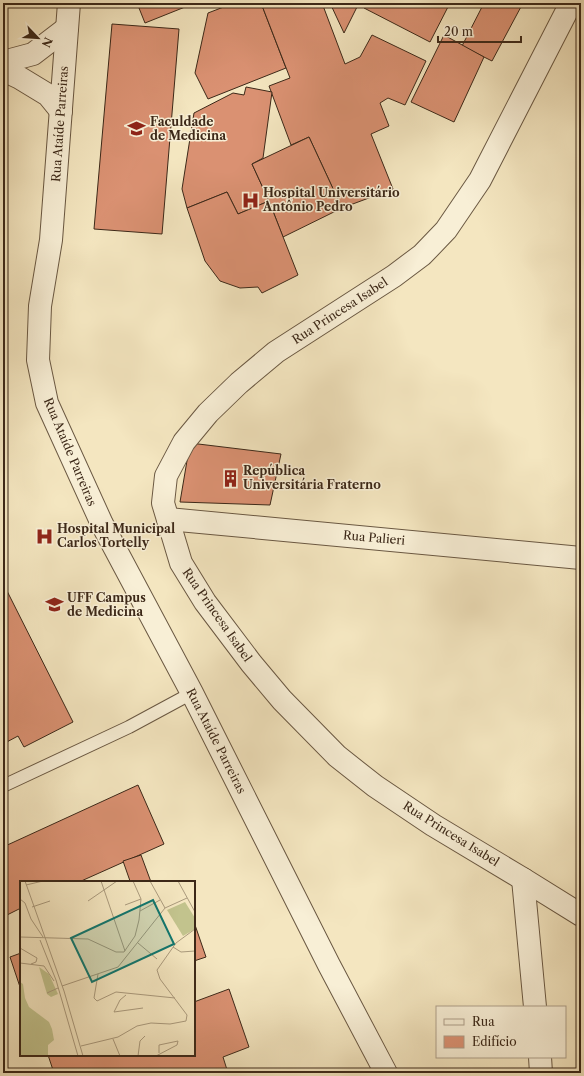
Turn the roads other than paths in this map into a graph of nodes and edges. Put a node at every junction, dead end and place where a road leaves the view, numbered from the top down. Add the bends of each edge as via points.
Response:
1 (69, 3) edge
2 (571, 3) edge
3 (67, 28) junction
4 (3, 62) edge
5 (3, 70) edge
6 (61, 111) junction
7 (168, 519) junction
8 (581, 558) edge
9 (192, 693) junction
10 (3, 786) edge
11 (523, 879) junction
12 (581, 915) edge
13 (535, 1006) edge
14 (540, 1058) edge
15 (386, 1073) edge
16 (541, 1073) edge

1 - 3 street, Rua Ataíde Parreiras
2 - 7 street, Rua Princesa Isabel via 480,180 446,230 422,255 394,276 276,352 239,382 208,413 184,442 166,476 163,503
3 - 4 street via 33,54
3 - 6 street, Rua Ataíde Parreiras
5 - 6 street via 48,95
6 - 9 street, Rua Ataíde Parreiras via 51,240 40,306 38,360 47,403 102,524
7 - 8 street, Rua Palieri
7 - 11 street, Rua Princesa Isabel via 180,563 205,602 287,706 338,756 375,786 433,825
9 - 10 lane via 129,727
9 - 15 street, Rua Ataíde Parreiras
11 - 12 street, Rua Princesa Isabel
11 - 13 street
14 - 16 street

